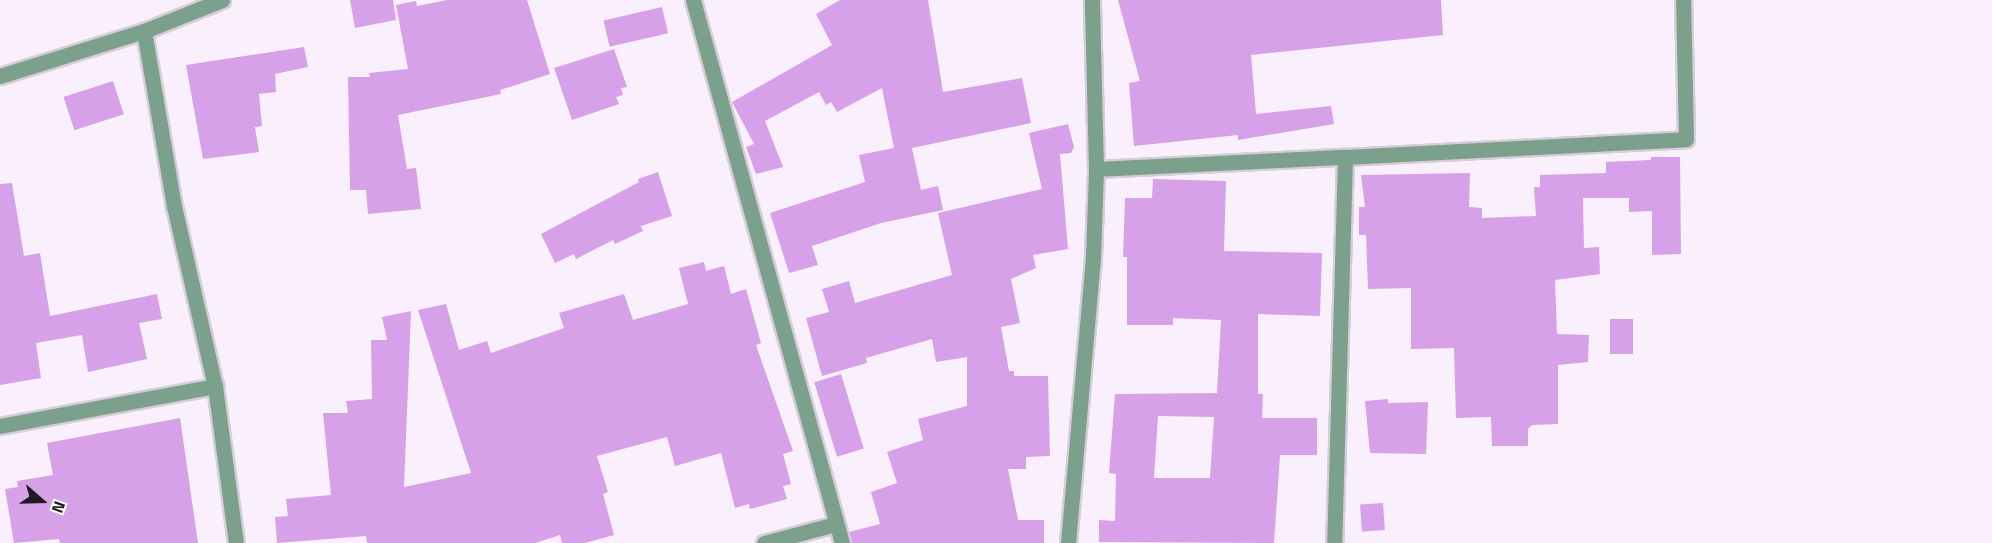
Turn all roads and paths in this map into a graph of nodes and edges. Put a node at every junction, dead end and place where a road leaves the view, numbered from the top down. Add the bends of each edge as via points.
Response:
1 (222, 0) edge
2 (693, 0) edge
3 (1092, 0) edge
4 (1683, 0) edge
5 (144, 31) junction
6 (0, 76) edge
7 (1345, 157) junction
8 (1096, 169) junction
9 (215, 386) junction
10 (0, 426) edge
11 (836, 524) junction
12 (237, 543) edge
13 (764, 543) edge
14 (842, 543) edge
15 (1068, 543) edge
16 (1334, 543) edge

1 - 5 street
2 - 11 street
3 - 8 street
4 - 7 street via 1686,139
5 - 6 street
5 - 9 street via 174,206
7 - 8 street
7 - 16 street
8 - 15 street via 1093,257
9 - 10 street
9 - 12 street
11 - 13 street
11 - 14 street

